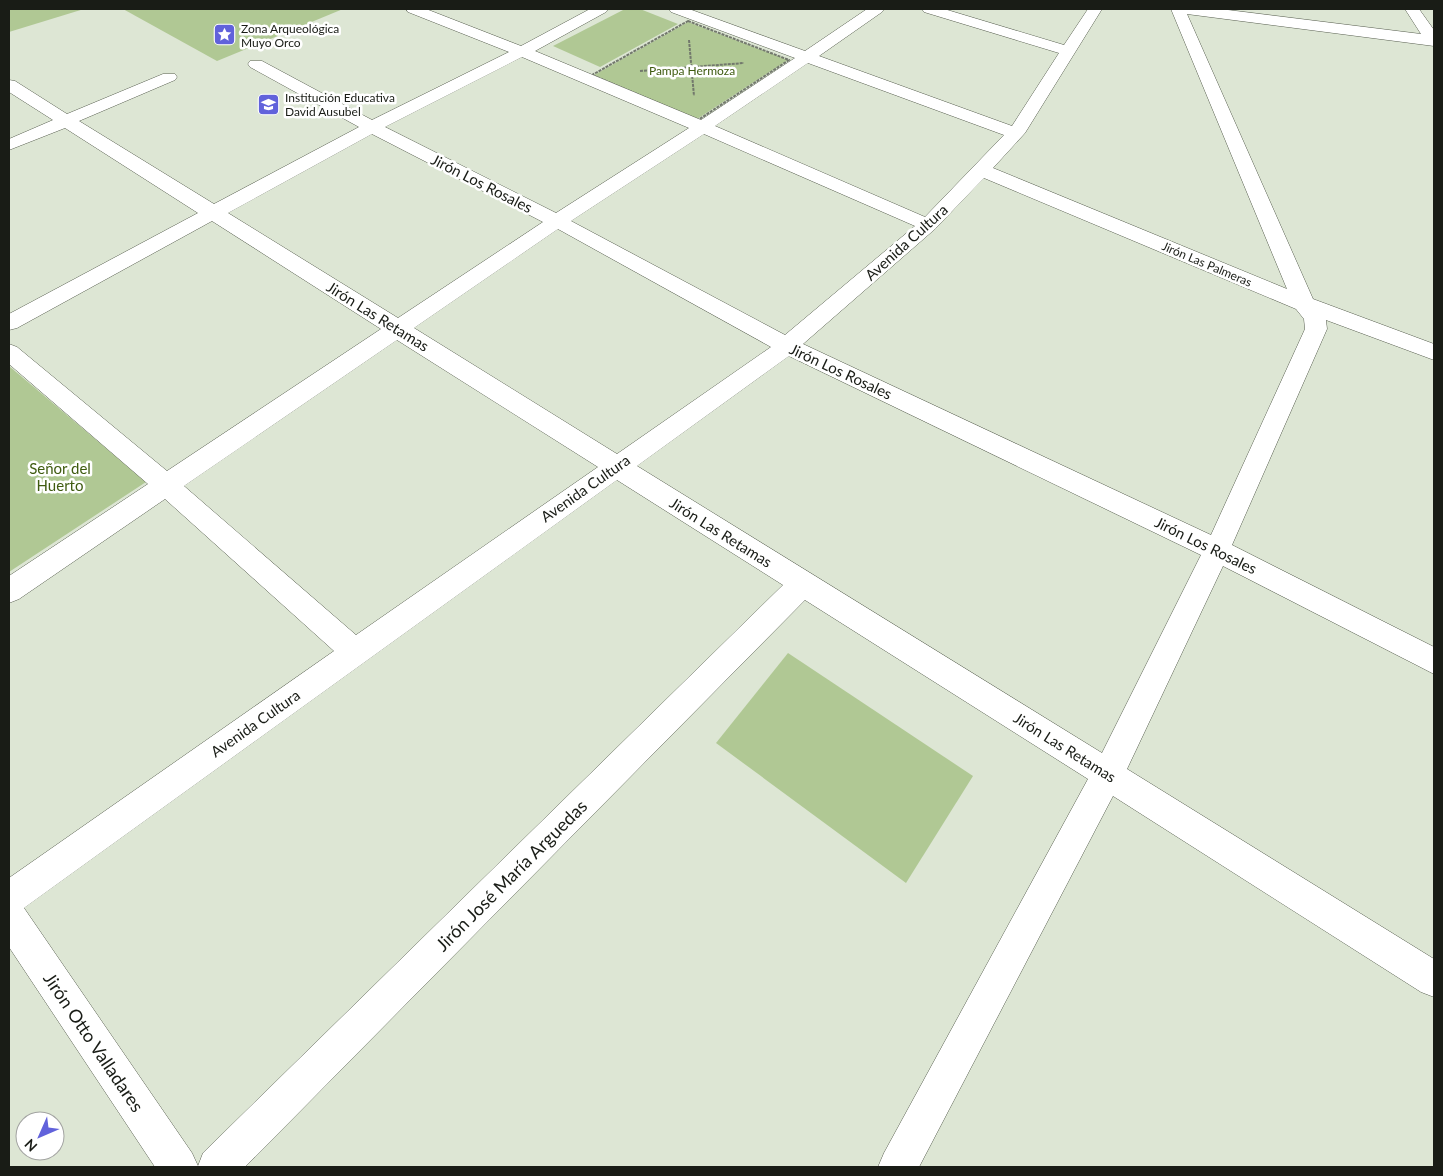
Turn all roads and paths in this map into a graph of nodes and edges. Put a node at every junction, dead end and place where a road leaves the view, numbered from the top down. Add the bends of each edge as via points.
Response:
1 (413, 9) edge
2 (601, 9) edge
3 (676, 9) edge
4 (878, 9) edge
5 (929, 9) edge
6 (1095, 9) edge
7 (1178, 9) edge
8 (1186, 9) edge
9 (1412, 9) edge
10 (1245, 12) edge
11 (690, 19) junction
12 (689, 40) dead end
13 (1434, 40) edge
14 (1069, 51) junction
15 (521, 52) junction
16 (798, 58) junction
17 (778, 60) dead end
18 (749, 62) dead end
19 (256, 64) dead end
20 (691, 67) junction
21 (633, 72) dead end
22 (604, 74) dead end
23 (588, 76) junction
24 (168, 77) dead end
25 (9, 84) edge
26 (695, 102) dead end
27 (699, 119) junction
28 (65, 120) junction
29 (372, 127) junction
30 (1016, 133) junction
31 (9, 145) edge
32 (981, 170) junction
33 (214, 213) junction
34 (557, 221) junction
35 (928, 225) junction
36 (1304, 304) junction
37 (9, 323) edge
38 (398, 328) junction
39 (787, 346) junction
40 (9, 352) edge
41 (1434, 352) edge
42 (616, 466) junction
43 (166, 484) junction
44 (1217, 550) junction
45 (804, 583) junction
46 (9, 591) edge
47 (355, 652) junction
48 (1434, 662) edge
49 (1108, 774) junction
50 (9, 898) edge
51 (9, 917) edge
52 (1434, 978) edge
53 (178, 1167) edge
54 (218, 1167) edge
55 (898, 1167) edge

1 - 15 street
2 - 15 street
3 - 11 street
4 - 16 street
5 - 14 street
6 - 14 street, Avenida Cultura
7 - 36 street
8 - 10 street
9 - 13 street
10 - 13 street
11 - 16 street
11 - 16 path
11 - 23 path
12 - 20 path
14 - 30 street, Avenida Cultura
15 - 23 street
15 - 29 street
16 - 17 path
16 - 27 street
16 - 27 path
16 - 30 street
18 - 20 path
19 - 29 street, Jirón Los Rosales
20 - 21 path
20 - 26 path
22 - 23 path
23 - 27 street
23 - 27 path
24 - 28 street
25 - 28 street, Jirón Las Retamas
27 - 34 street
27 - 35 street
28 - 31 street
28 - 33 street, Jirón Las Retamas
29 - 33 street
29 - 34 street, Jirón Los Rosales
30 - 32 street, Avenida Cultura
32 - 35 street, Avenida Cultura
32 - 36 street, Jirón Las Palmeras
33 - 37 street
33 - 38 street, Jirón Las Retamas
34 - 38 street
34 - 39 street, Jirón Los Rosales
35 - 39 street, Avenida Cultura
36 - 41 street, Jirón Las Palmeras
36 - 44 street via 1315,318 1316,329
38 - 42 street, Jirón Las Retamas
38 - 43 street
39 - 42 street, Avenida Cultura
39 - 44 street, Jirón Los Rosales
40 - 43 street
42 - 45 street, Jirón Las Retamas
42 - 47 street, Avenida Cultura
43 - 46 street
43 - 47 street
44 - 48 street, Jirón Los Rosales
44 - 49 street
45 - 49 street, Jirón Las Retamas
45 - 54 street, Jirón José María Arguedas
47 - 50 street, Avenida Cultura
49 - 52 street, Jirón Las Retamas
49 - 55 street
51 - 53 street, Jirón Otto Valladares

